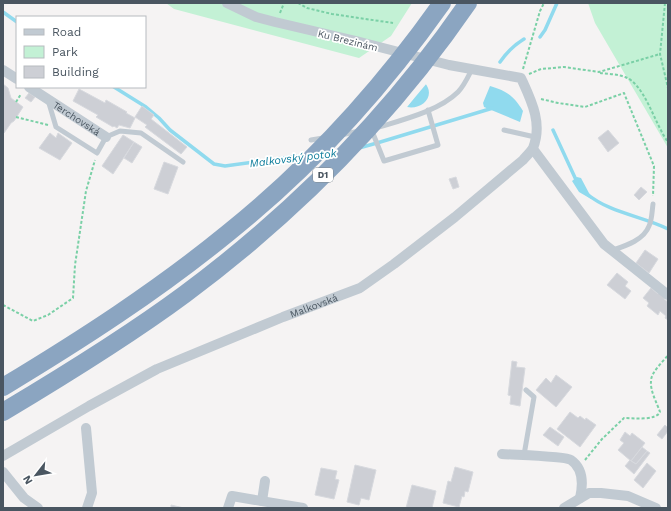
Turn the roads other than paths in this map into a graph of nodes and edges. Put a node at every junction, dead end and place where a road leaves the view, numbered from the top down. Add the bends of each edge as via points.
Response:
1 (227, 3) edge
2 (442, 3) edge
3 (468, 3) edge
4 (472, 69) junction
5 (3, 70) edge
6 (16, 78) edge
7 (31, 88) edge
8 (48, 99) junction
9 (428, 110) junction
10 (371, 129) junction
11 (504, 130) dead end
12 (536, 137) junction
13 (106, 138) junction
14 (311, 140) dead end
15 (533, 149) junction
16 (183, 162) dead end
17 (653, 204) road end
18 (612, 250) junction
19 (668, 295) edge
20 (3, 387) edge
21 (526, 390) dead end
22 (3, 412) edge
23 (86, 428) dead end
24 (502, 454) dead end
25 (524, 455) junction
26 (3, 456) edge
27 (3, 472) edge
28 (265, 481) dead end
29 (580, 498) junction
30 (262, 501) junction
31 (38, 508) edge
32 (87, 508) edge
33 (228, 508) edge
34 (303, 508) edge
35 (564, 508) edge
36 (656, 508) edge

1 - 4 street, Ku Brezinám via 256,17
2 - 20 highway, D1 via 347,121 307,162 229,232 123,312
3 - 22 highway, D1 via 379,118 291,207 251,242 150,319
4 - 9 lane via 458,92 446,102
4 - 12 street, Ku Brezinám via 521,78 534,109
5 - 6 street
7 - 8 street, Terchovská
8 - 13 street, Terchovská
8 - 13 lane, Terchovská via 56,127 96,153
9 - 10 lane
9 - 10 lane via 438,145 384,161
10 - 14 lane
11 - 12 lane
12 - 15 street
13 - 16 lane, Terchovská via 120,131 142,133
15 - 18 street via 604,244
15 - 26 street, Malkovská via 455,217 360,288 156,369
17 - 18 lane via 649,227 642,236 630,244
18 - 19 street
21 - 25 lane via 534,397
23 - 32 street via 92,493
24 - 25 street
25 - 29 street via 571,460 578,468 582,479
27 - 31 street via 24,498
28 - 30 street
29 - 35 street
29 - 36 street via 589,493 628,496
30 - 33 street via 232,496
30 - 34 street

